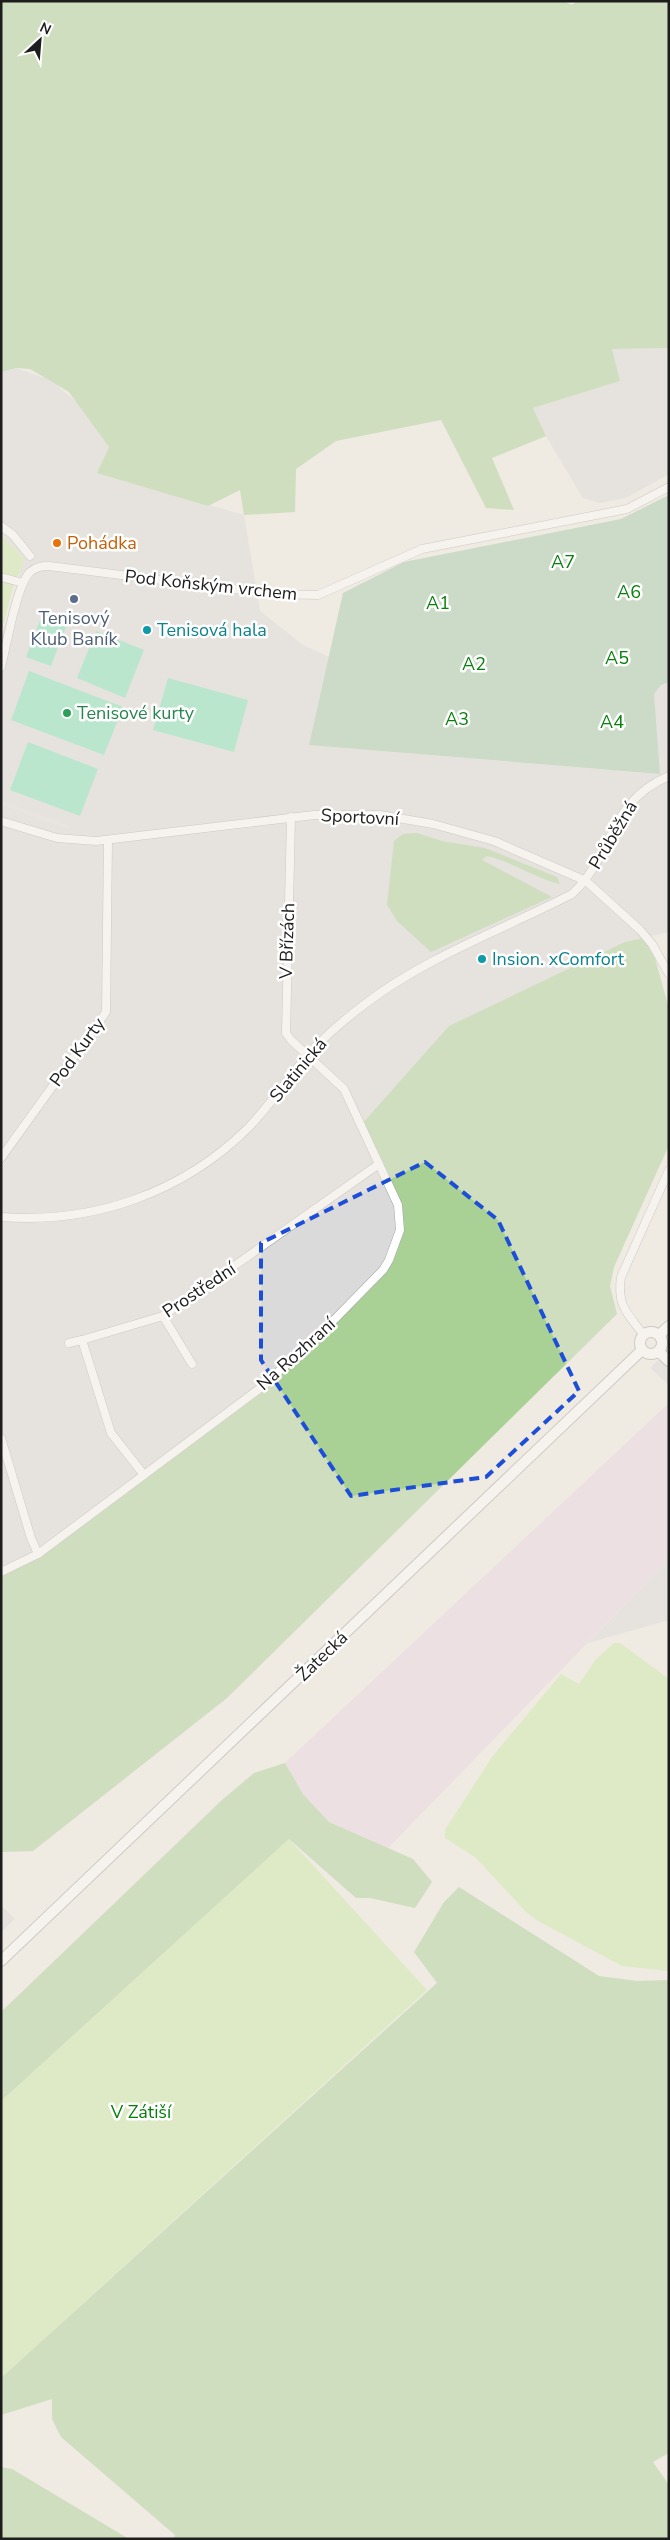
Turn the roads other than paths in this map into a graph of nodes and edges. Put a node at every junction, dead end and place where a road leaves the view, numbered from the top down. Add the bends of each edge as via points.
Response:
1 (669, 487) edge
2 (1, 526) edge
3 (30, 556) dead end
4 (1, 577) edge
5 (23, 583) junction
6 (1, 667) edge
7 (669, 776) edge
8 (291, 818) junction
9 (1, 821) edge
10 (108, 840) junction
11 (586, 882) junction
12 (669, 974) edge
13 (308, 1055) junction
14 (1, 1158) edge
15 (379, 1164) junction
16 (669, 1170) edge
17 (1, 1217) edge
18 (163, 1316) junction
19 (669, 1326) edge
20 (644, 1334) junction
21 (659, 1335) junction
22 (82, 1340) junction
23 (68, 1344) dead end
24 (642, 1350) junction
25 (658, 1351) junction
26 (669, 1361) edge
27 (192, 1364) dead end
28 (1, 1438) edge
29 (144, 1475) junction
30 (38, 1554) junction
31 (1, 1572) edge
32 (1, 1961) edge

1 - 5 street, Pod Koňským vrchem via 627,509 422,549 318,595 274,594 49,566 35,568
2 - 3 street
4 - 5 street
5 - 6 street
7 - 11 street, Průběžná via 651,783 632,799
8 - 10 street, Sportovní
8 - 11 street, Sportovní via 314,814 380,815 433,824 494,841
8 - 13 street, V Břízách via 286,1033
9 - 10 street, Sportovní via 57,838
10 - 14 street, Pod Kurty via 106,1012
11 - 12 street, Sportovní via 640,930
11 - 13 street, Slatinická via 572,894 387,988 328,1034
13 - 15 street, Na Rozhraní via 344,1089
13 - 17 street, Slatinická via 249,1127 219,1154 159,1190 94,1212 43,1218
15 - 18 street, Prostřední
15 - 29 street, Na Rozhraní via 398,1205 400,1230 383,1270 263,1386
16 - 20 street via 621,1277 619,1293 622,1307
18 - 22 street, Prostřední
18 - 27 street
19 - 21 street
20 - 21 street
20 - 24 street via 640,1341
21 - 25 street via 662,1342
22 - 23 street, Prostřední
22 - 29 street via 111,1433
24 - 25 street via 649,1354
24 - 32 street, Žatecká
25 - 26 street
28 - 30 street
29 - 30 street, Na Rozhraní
30 - 31 street, Na Rozhraní

